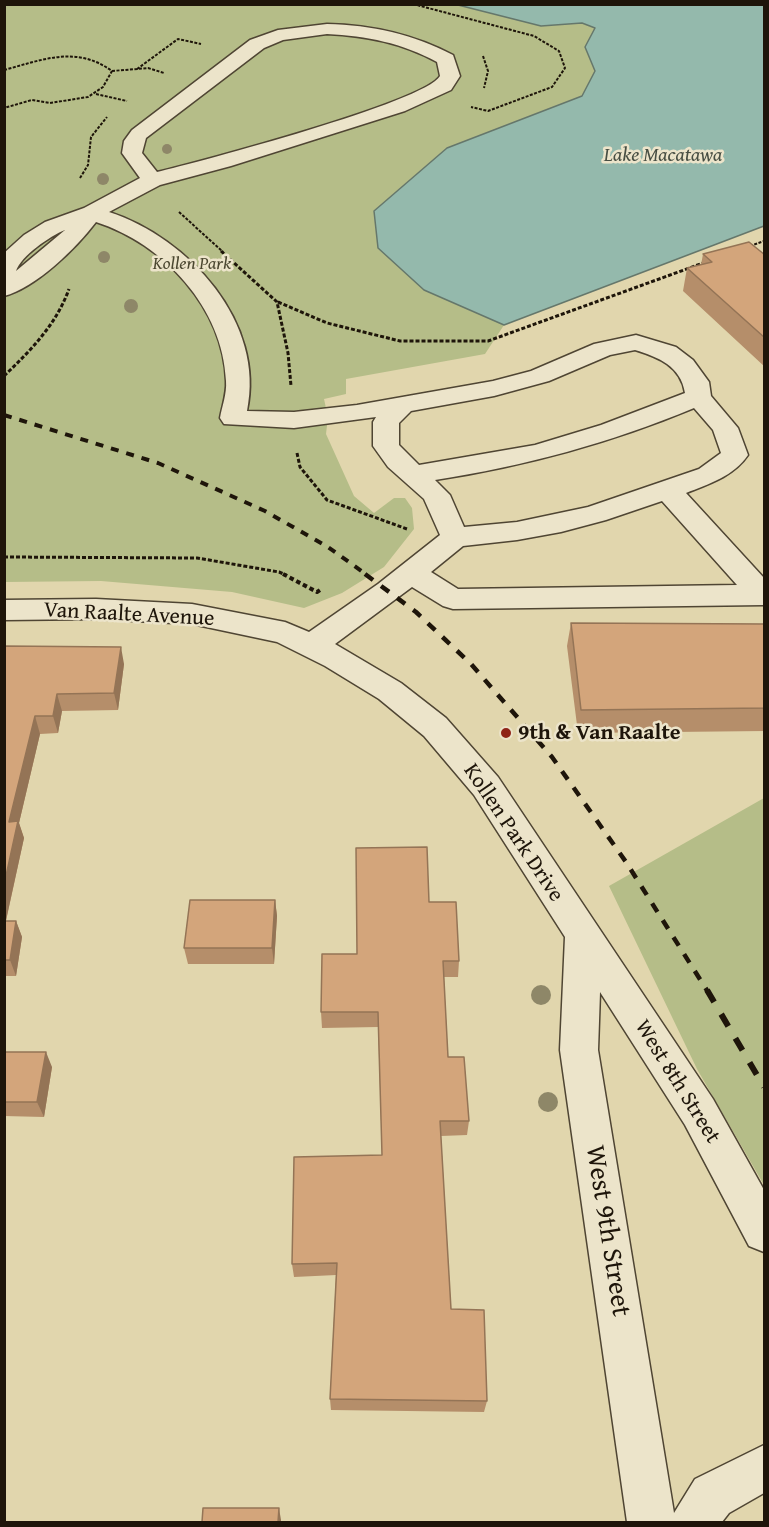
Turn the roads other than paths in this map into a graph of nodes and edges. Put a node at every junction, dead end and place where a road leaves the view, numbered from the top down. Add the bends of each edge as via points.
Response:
1 (152, 180) junction
2 (92, 213) junction
3 (4, 272) edge
4 (4, 289) edge
5 (698, 397) junction
6 (403, 404) junction
7 (416, 474) junction
8 (668, 490) junction
9 (455, 537) junction
10 (409, 572) junction
11 (764, 595) edge
12 (4, 610) edge
13 (311, 646) junction
14 (412, 708) joint
15 (584, 938) junction
16 (765, 1231) edge
17 (765, 1468) edge
18 (651, 1522) edge
19 (694, 1522) edge

1 - 1 street via 224,162 409,103 444,86 450,76 447,59 401,41 343,30 289,32 268,38 139,134 132,153
1 - 2 street
2 - 3 street via 53,227 32,240 7,263
2 - 4 street via 40,267
2 - 6 street via 133,228 162,247 206,290 236,359 239,384 233,418 294,420
5 - 6 street via 696,382 684,365 667,352 636,342 603,349 540,376 495,388
5 - 7 street via 585,440 518,457
5 - 8 street via 725,428 735,455 709,475
6 - 7 street via 386,422 386,446
7 - 9 street via 436,495
8 - 9 street via 561,523
8 - 11 street
9 - 10 street
10 - 11 street via 453,599
10 - 13 street
12 - 13 street, Van Raalte Avenue via 192,614 285,633
13 - 14 street, Van Raalte Avenue
14 - 15 street, Kollen Park Drive via 435,727 486,786
15 - 16 street, West 8th Street via 699,1112
15 - 18 street, West 9th Street via 579,1050
17 - 19 street via 712,1496

